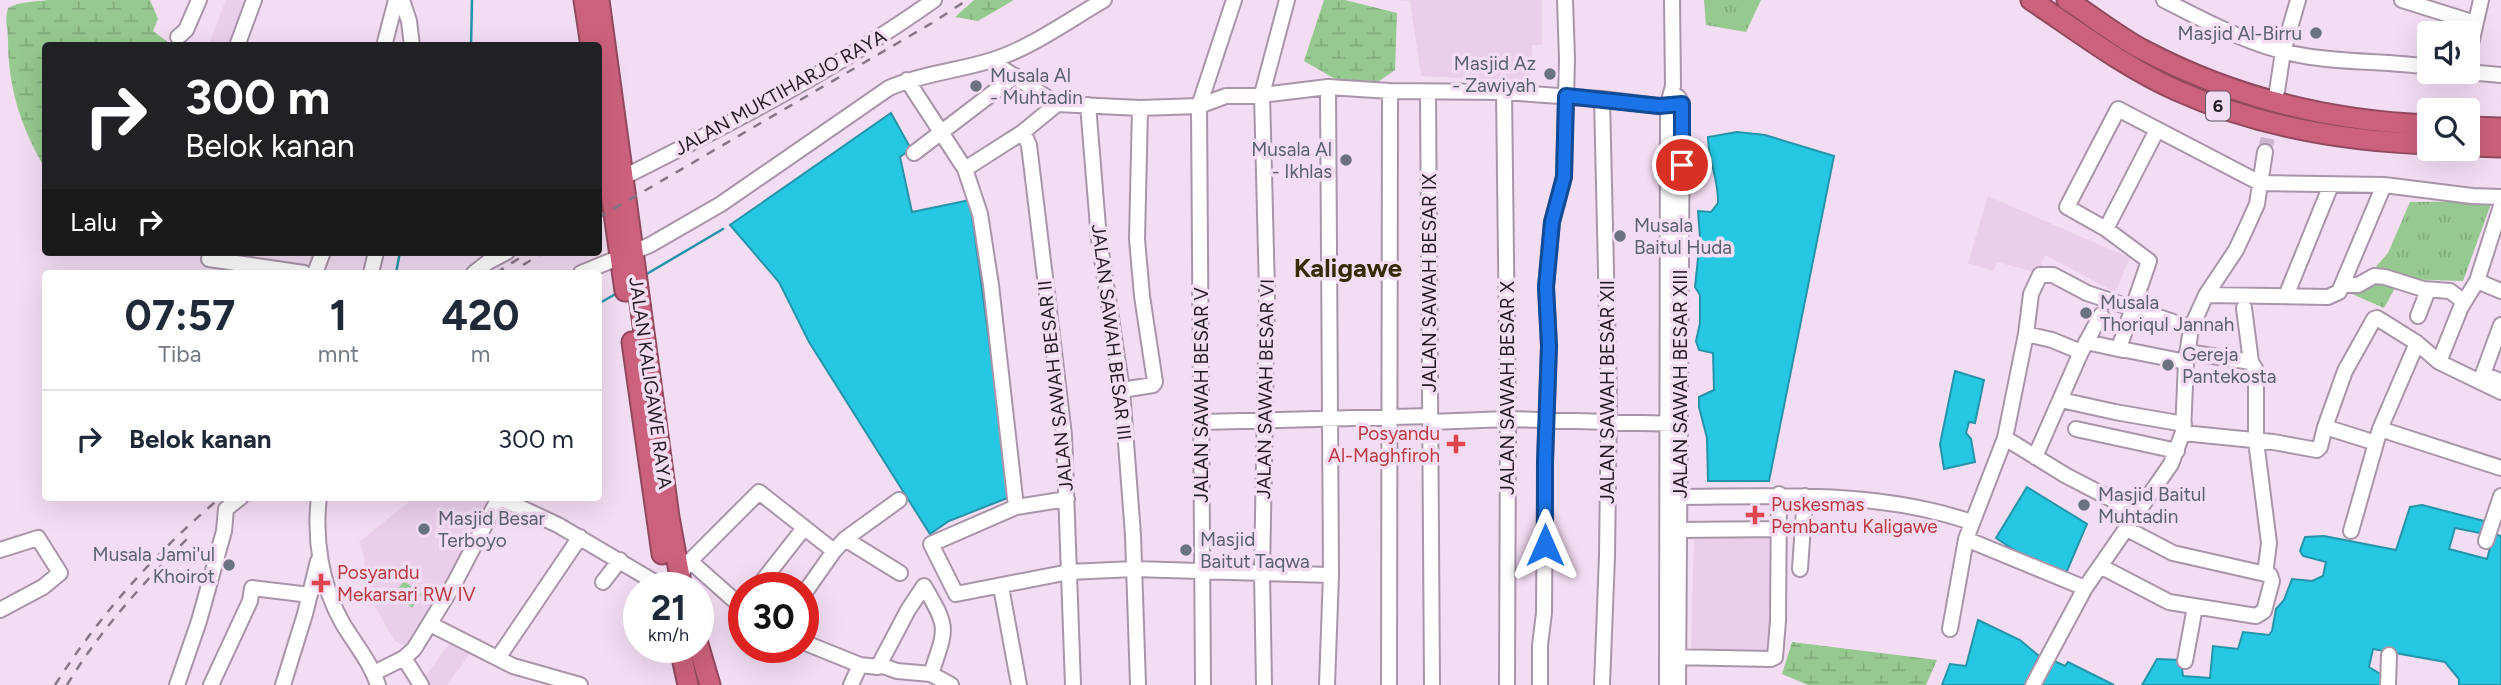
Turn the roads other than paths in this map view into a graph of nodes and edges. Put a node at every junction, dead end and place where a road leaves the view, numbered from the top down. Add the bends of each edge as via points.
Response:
1 (199, 0) edge
2 (254, 0) edge
3 (396, 0) edge
4 (402, 0) edge
5 (584, 0) edge
6 (599, 0) edge
7 (934, 0) edge
8 (1104, 0) edge
9 (1234, 0) edge
10 (1287, 0) edge
11 (1565, 0) edge
12 (1672, 0) edge
13 (2032, 0) edge
14 (2067, 0) edge
15 (2164, 0) edge
16 (2298, 0) edge
17 (2402, 0) edge
18 (2481, 0) edge
19 (2469, 21) edge
20 (2476, 21) edge
21 (594, 34) edge
22 (178, 37) dead end
23 (238, 42) edge
24 (385, 42) edge
25 (412, 42) edge
26 (2281, 60) junction
27 (991, 61) junction
28 (2417, 66) edge
29 (2480, 73) edge
30 (2501, 75) edge
31 (1015, 76) junction
32 (907, 80) junction
33 (1328, 86) junction
34 (1390, 91) junction
35 (2277, 91) tunnel mouth
36 (1428, 92) junction
37 (1504, 92) junction
38 (1262, 94) junction
39 (1566, 96) junction
40 (1602, 99) junction
41 (1057, 104) junction
42 (1088, 105) junction
43 (1670, 105) junction
44 (1199, 106) junction
45 (1140, 108) junction
46 (2417, 124) edge
47 (2480, 127) edge
48 (2501, 128) edge
49 (2157, 130) junction
50 (602, 131) edge
51 (940, 132) junction
52 (1023, 132) junction
53 (2417, 143) edge
54 (2480, 146) edge
55 (2501, 147) edge
56 (602, 150) edge
57 (914, 153) dead end
58 (965, 169) junction
59 (2262, 169) junction
60 (2332, 185) junction
61 (2384, 185) junction
62 (607, 192) edge
63 (2501, 197) edge
64 (2501, 206) edge
65 (2106, 229) junction
66 (209, 259) dead end
67 (284, 270) edge
68 (602, 273) edge
69 (630, 273) junction
70 (2477, 281) junction
71 (2342, 285) junction
72 (2428, 290) junction
73 (2501, 291) edge
74 (2206, 295) junction
75 (2286, 296) junction
76 (2464, 302) junction
77 (2244, 308) dead end
78 (2133, 309) junction
79 (2101, 315) dead end
80 (2418, 316) dead end
81 (2501, 326) edge
82 (2191, 328) junction
83 (2026, 334) junction
84 (2417, 343) junction
85 (2084, 347) junction
86 (2123, 350) junction
87 (2187, 357) junction
88 (2251, 362) junction
89 (2439, 362) junction
90 (2501, 382) edge
91 (1122, 390) junction
92 (2501, 392) edge
93 (2061, 400) junction
94 (1390, 417) junction
95 (1330, 418) junction
96 (1430, 419) junction
97 (1508, 419) junction
98 (1265, 421) junction
99 (1201, 422) junction
100 (1546, 422) junction
101 (1609, 424) junction
102 (1674, 424) junction
103 (2325, 427) junction
104 (2183, 428) junction
105 (2076, 429) dead end
106 (2380, 429) junction
107 (2005, 438) junction
108 (2256, 440) junction
109 (2177, 451) junction
110 (2035, 457) junction
111 (2501, 468) edge
112 (1779, 494) junction
113 (1805, 496) junction
114 (2501, 496) edge
115 (1674, 497) junction
116 (1067, 499) junction
117 (899, 500) dead end
118 (236, 501) edge
119 (319, 501) edge
120 (501, 501) edge
121 (509, 501) edge
122 (1016, 508) junction
123 (2138, 513) junction
124 (1971, 522) junction
125 (804, 528) junction
126 (2127, 529) junction
127 (1679, 530) junction
128 (1779, 530) junction
129 (2351, 530) dead end
130 (580, 537) junction
131 (845, 539) junction
132 (1966, 539) junction
133 (2486, 541) dead end
134 (0, 550) edge
135 (834, 551) junction
136 (319, 557) junction
137 (620, 560) junction
138 (2100, 566) junction
139 (1134, 569) junction
140 (1800, 569) dead end
141 (1202, 571) junction
142 (639, 572) edge
143 (677, 572) edge
144 (685, 572) edge
145 (770, 572) edge
146 (819, 572) edge
147 (1069, 572) junction
148 (900, 573) dead end
149 (1262, 573) junction
150 (2265, 574) junction
151 (1331, 575) junction
152 (603, 582) dead end
153 (1002, 587) junction
154 (2085, 588) junction
155 (310, 595) junction
156 (2195, 607) junction
157 (0, 610) edge
158 (430, 624) junction
159 (1950, 629) dead end
160 (819, 648) edge
161 (2389, 655) dead end
162 (498, 657) junction
163 (1673, 657) junction
164 (404, 658) junction
165 (2185, 662) dead end
166 (683, 663) edge
167 (704, 663) edge
168 (860, 665) junction
169 (880, 665) junction
170 (931, 674) junction
171 (376, 679) edge
172 (536, 680) edge
173 (177, 685) edge
174 (211, 685) edge
175 (283, 685) edge
176 (421, 685) edge
177 (580, 685) edge
178 (688, 685) edge
179 (710, 685) edge
180 (851, 685) edge
181 (951, 685) edge
182 (1019, 685) edge
183 (1073, 685) edge
184 (1138, 685) edge
185 (1203, 685) edge
186 (1264, 685) edge
187 (1327, 685) edge
188 (1389, 685) edge
189 (1433, 685) edge
190 (1507, 685) edge
191 (1541, 685) edge
192 (1602, 685) edge
193 (1667, 685) edge
194 (1678, 685) edge
195 (2034, 685) edge
196 (2388, 685) edge

1 - 22 street via 186,30
2 - 23 street
3 - 24 street
4 - 25 street
5 - 21 highway
6 - 21 highway
7 - 62 street, JALAN MUKTIHARJO RAYA via 773,99
8 - 27 street
9 - 44 street, JALAN SAWAH BESAR V
10 - 38 street, JALAN SAWAH BESAR VI
11 - 39 street
12 - 43 street, JALAN SAWAH BESAR XIII
13 - 53 highway, 6 via 2175,90 2231,111 2329,135
14 - 46 highway, 6 via 2141,49 2209,82 2337,117
15 - 26 street
16 - 26 street
17 - 19 street
18 - 20 street
26 - 28 street
26 - 35 street
27 - 31 street
27 - 32 street
29 - 30 street
31 - 41 street
31 - 51 street
32 - 51 street
32 - 69 street via 721,204
33 - 34 street
33 - 38 street
33 - 95 street
34 - 36 street
34 - 94 street
36 - 37 street
36 - 96 street, JALAN SAWAH BESAR IX
37 - 39 street
37 - 97 street, JALAN SAWAH BESAR X
38 - 44 street via 1226,96
38 - 98 street, JALAN SAWAH BESAR VI
39 - 40 street
39 - 100 street via 1564,177 1552,222 1546,287
40 - 43 street
40 - 101 street, JALAN SAWAH BESAR XII
41 - 42 street
41 - 52 street
42 - 45 street
42 - 91 street, JALAN SAWAH BESAR III via 1099,239
43 - 102 street, JALAN SAWAH BESAR XIII
44 - 45 street
44 - 99 street, JALAN SAWAH BESAR V
45 - 91 street via 1137,239 1155,382
47 - 48 highway
49 - 59 street
49 - 65 street
49 - 65 street via 2118,108 2106,129 2067,207
50 - 62 highway
51 - 57 street
51 - 58 street
52 - 58 street
52 - 116 street, JALAN SAWAH BESAR II via 1029,145 1064,435
54 - 55 highway
56 - 62 highway
58 - 122 street via 980,214
59 - 60 street
59 - 74 street via 2257,204 2236,250
60 - 61 street
60 - 75 street
61 - 63 street
61 - 71 street
62 - 69 highway, JALAN KALIGAWE RAYA
62 - 69 highway, JALAN KALIGAWE RAYA
64 - 70 street
65 - 78 street via 2149,261
66 - 67 street
68 - 69 street
69 - 143 highway, JALAN KALIGAWE RAYA
70 - 73 street
70 - 76 street
71 - 72 street via 2358,285 2379,276
71 - 75 street via 2332,296
72 - 76 street via 2450,291
72 - 80 street
74 - 75 street
74 - 82 street
76 - 89 street
77 - 88 street
78 - 82 street
78 - 83 street via 2053,275 2040,275 2031,294
78 - 86 street via 2120,345
79 - 85 street
81 - 90 street via 2483,374
82 - 87 street
83 - 85 street
83 - 107 street
84 - 89 street
84 - 103 street via 2374,320 2345,371
84 - 106 street
85 - 86 street
85 - 93 street
86 - 87 street
87 - 88 street
87 - 104 street
88 - 108 street via 2256,370
89 - 92 street
91 - 139 street, JALAN SAWAH BESAR III
93 - 104 street
93 - 110 street
94 - 95 street
94 - 96 street
94 - 188 street
95 - 98 street
95 - 151 street
96 - 97 street
96 - 189 street, JALAN SAWAH BESAR IX
97 - 100 street
97 - 190 street, JALAN SAWAH BESAR X
98 - 99 street
98 - 149 street, JALAN SAWAH BESAR VI
99 - 141 street, JALAN SAWAH BESAR V
100 - 101 street
100 - 191 street
101 - 102 street
101 - 192 street, JALAN SAWAH BESAR XII
102 - 115 street, JALAN SAWAH BESAR XIII
103 - 106 street
103 - 108 street via 2317,450
104 - 108 street
104 - 109 street
105 - 109 street
106 - 111 street
106 - 129 street
107 - 110 street
107 - 124 street
108 - 150 street via 2268,536
109 - 123 street
110 - 123 street
112 - 113 street
112 - 115 street
112 - 128 street
113 - 124 street via 1905,506
113 - 140 street
114 - 133 street
115 - 127 street, JALAN SAWAH BESAR XIII
115 - 163 street, JALAN SAWAH BESAR XIII
116 - 122 street
116 - 147 street, JALAN SAWAH BESAR II
117 - 131 street
118 - 173 street via 226,509 199,621
119 - 136 street
120 - 158 street
121 - 130 street
122 - 153 street via 931,544 957,594
123 - 126 street
124 - 132 street
125 - 135 street
125 - 144 street via 759,492
125 - 145 street
126 - 138 street
126 - 150 street via 2173,553
127 - 128 street
127 - 163 street, JALAN SAWAH BESAR XIII
128 - 163 street via 1775,656
130 - 137 street
130 - 162 street
131 - 135 street
131 - 148 street
132 - 154 street
132 - 159 street
134 - 157 street via 38,538 60,573
135 - 146 street
136 - 155 street
136 - 171 street via 341,621
137 - 142 street
137 - 152 street
138 - 154 street
138 - 156 street via 2152,595
139 - 141 street
139 - 147 street
139 - 184 street, JALAN SAWAH BESAR III
141 - 149 street
141 - 185 street, JALAN SAWAH BESAR V
147 - 153 street
147 - 183 street, JALAN SAWAH BESAR II
149 - 151 street
149 - 186 street, JALAN SAWAH BESAR VI
150 - 156 street via 2272,576 2272,581 2259,616
151 - 187 street
153 - 182 street
154 - 195 street
155 - 174 street via 252,587 250,601
155 - 175 street
156 - 165 street
158 - 162 street
158 - 164 street
160 - 168 street
161 - 196 street
162 - 172 street
163 - 193 street, JALAN SAWAH BESAR XIII
163 - 194 street, JALAN SAWAH BESAR XIII
164 - 171 street
164 - 176 street
166 - 178 highway
167 - 179 highway
168 - 169 street
168 - 180 street
169 - 170 street
169 - 170 street via 924,586 945,630
170 - 181 street
172 - 177 street

